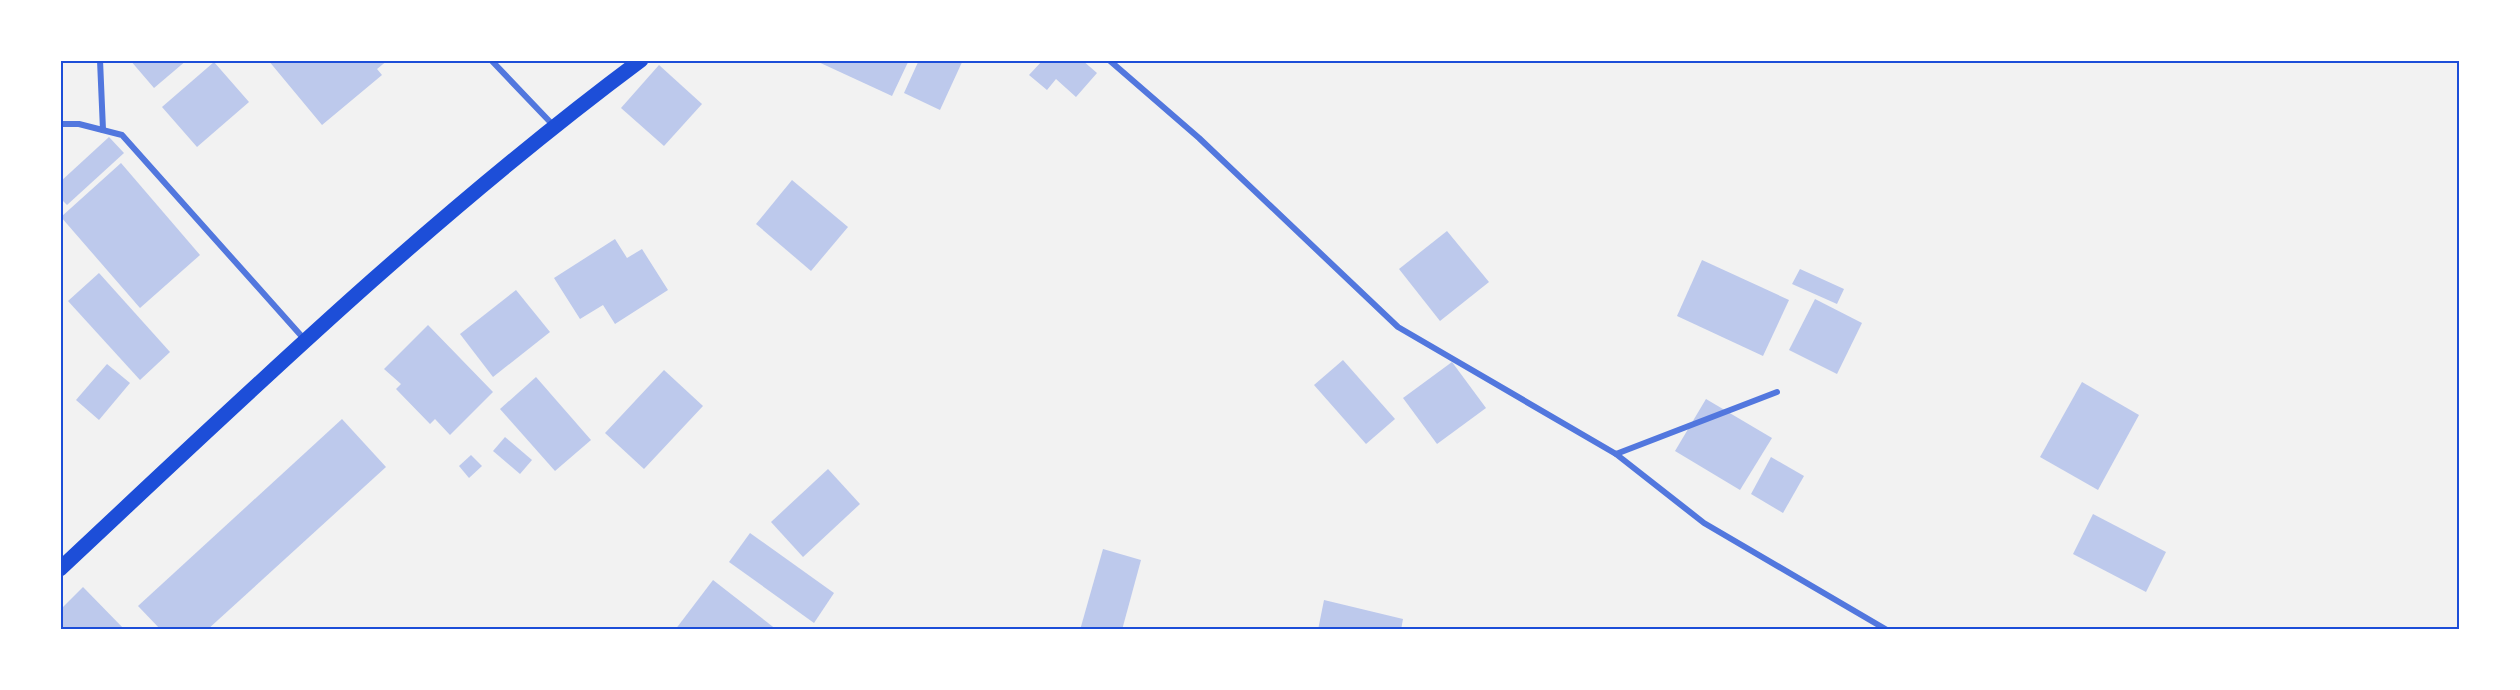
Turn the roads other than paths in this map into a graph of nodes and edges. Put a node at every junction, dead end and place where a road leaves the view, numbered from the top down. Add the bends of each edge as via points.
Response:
1 (100, 60) edge
2 (491, 60) edge
3 (641, 60) edge
4 (1109, 60) edge
5 (60, 124) edge
6 (553, 125) junction
7 (104, 130) junction
8 (305, 340) junction
9 (1777, 392) dead end
10 (1616, 454) junction
11 (60, 569) edge
12 (1887, 630) edge

1 - 7 street
2 - 6 street
3 - 6 main road
4 - 10 street via 1198,138 1398,327
5 - 7 street
6 - 8 main road
7 - 8 street via 122,135
8 - 11 main road
9 - 10 street
10 - 12 street via 1704,523

